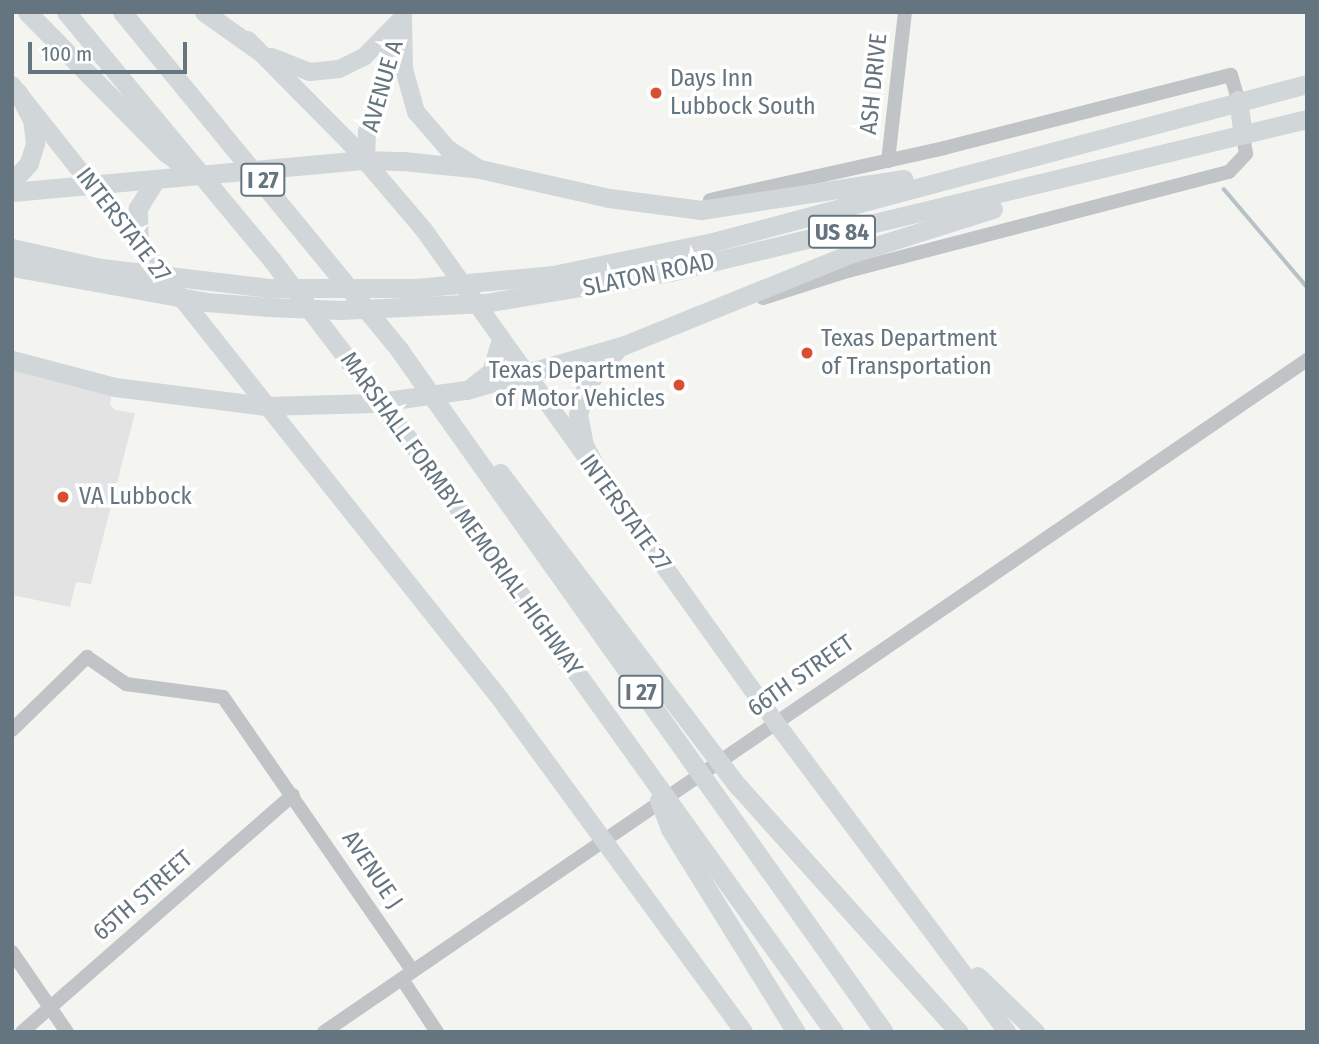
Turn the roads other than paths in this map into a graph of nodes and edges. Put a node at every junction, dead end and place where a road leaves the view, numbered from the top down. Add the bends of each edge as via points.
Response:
1 (27, 12) edge
2 (66, 12) edge
3 (122, 12) edge
4 (204, 12) edge
5 (221, 12) edge
6 (905, 12) edge
7 (403, 14) edge
8 (256, 49) junction
9 (1307, 84) edge
10 (15, 88) edge
11 (1238, 100) junction
12 (1307, 119) edge
13 (1243, 135) junction
14 (366, 160) junction
15 (888, 161) junction
16 (1127, 164) junction
17 (992, 166) junction
18 (480, 169) junction
19 (156, 179) junction
20 (12, 182) edge
21 (90, 184) junction
22 (208, 184) junction
23 (12, 192) edge
24 (669, 206) junction
25 (139, 246) junction
26 (12, 248) edge
27 (45, 266) junction
28 (12, 267) edge
29 (463, 285) junction
30 (555, 285) junction
31 (698, 318) junction
32 (501, 340) junction
33 (622, 346) junction
34 (400, 351) junction
35 (12, 360) edge
36 (1307, 360) edge
37 (526, 377) junction
38 (466, 390) junction
39 (267, 406) junction
40 (605, 485) junction
41 (776, 723) junction
42 (12, 730) edge
43 (650, 776) junction
44 (293, 795) junction
45 (843, 814) junction
46 (608, 838) junction
47 (12, 952) edge
48 (408, 975) junction
49 (706, 984) junction
50 (50, 1008) junction
51 (22, 1032) edge
52 (66, 1032) edge
53 (324, 1032) edge
54 (437, 1032) edge
55 (733, 1032) edge
56 (744, 1032) edge
57 (796, 1032) edge
58 (834, 1032) edge
59 (884, 1032) edge
60 (959, 1032) edge
61 (1007, 1032) edge
62 (1036, 1032) edge

1 - 22 highway via 165,152
2 - 22 highway, MARSHALL FORMBY MEMORIAL HIGHWAY / I 27
3 - 34 highway, MARSHALL FORMBY MEMORIAL HIGHWAY / I 27
4 - 8 highway
5 - 8 main road, INTERSTATE 27
6 - 15 street, ASH DRIVE
7 - 8 main road via 364,57 339,69 301,70
7 - 14 main road, AVENUE A via 367,132
7 - 18 main road via 404,69 416,112 448,149
8 - 14 main road, INTERSTATE 27
9 - 11 highway, SLATON ROAD / US 84
10 - 20 highway via 32,120 35,143 29,163
10 - 21 main road, INTERSTATE 27
11 - 13 highway
11 - 15 street via 1231,75
11 - 17 highway, SLATON ROAD / US 84
12 - 13 highway, SLATON ROAD / US 84
13 - 16 highway, SLATON ROAD / US 84
13 - 31 street, SLATON ROAD via 1246,155 1230,172 844,272
14 - 18 highway
14 - 19 highway
14 - 29 main road, INTERSTATE 27
15 - 24 street
16 - 30 highway, SLATON ROAD / US 84 via 670,272
16 - 31 highway via 847,255
17 - 24 highway via 713,208
17 - 30 highway, SLATON ROAD / US 84
18 - 24 highway
19 - 21 highway
19 - 25 highway via 138,208
21 - 23 highway
21 - 25 main road, INTERSTATE 27
22 - 43 highway, MARSHALL FORMBY MEMORIAL HIGHWAY / I 27 via 416,449
25 - 39 main road, INTERSTATE 27
26 - 27 highway, US 84
27 - 28 highway, US 84
27 - 29 highway, SLATON ROAD / US 84 via 269,288
27 - 30 highway, SLATON ROAD / US 84 via 206,302 341,310 485,303
29 - 30 highway, SLATON ROAD / US 84
29 - 32 main road, INTERSTATE 27
31 - 33 highway
32 - 37 main road, INTERSTATE 27
32 - 38 highway via 491,372
33 - 37 highway
33 - 40 highway via 594,372 578,415 584,444
34 - 59 highway, MARSHALL FORMBY MEMORIAL HIGHWAY / I 27
34 - 60 highway via 494,465 738,786
35 - 39 highway via 115,387
36 - 41 street, 66TH STREET
37 - 38 highway
37 - 40 main road, INTERSTATE 27
38 - 39 highway
39 - 46 main road, INTERSTATE 27
40 - 41 main road, INTERSTATE 27
41 - 45 main road, INTERSTATE 27
41 - 46 street, 66TH STREET
42 - 44 street, AVENUE J via 87,657 126,684 223,697
43 - 57 highway via 670,829
43 - 58 highway, MARSHALL FORMBY MEMORIAL HIGHWAY / I 27
44 - 48 street, AVENUE J
44 - 50 street, 65TH STREET
45 - 61 main road, INTERSTATE 27
45 - 62 main road via 970,968
46 - 48 street, 66TH STREET
46 - 49 main road, INTERSTATE 27
47 - 50 street
48 - 53 street, 66TH STREET
48 - 54 street, AVENUE J
49 - 55 main road
49 - 56 main road, INTERSTATE 27
50 - 51 street, 65TH STREET
50 - 52 street

